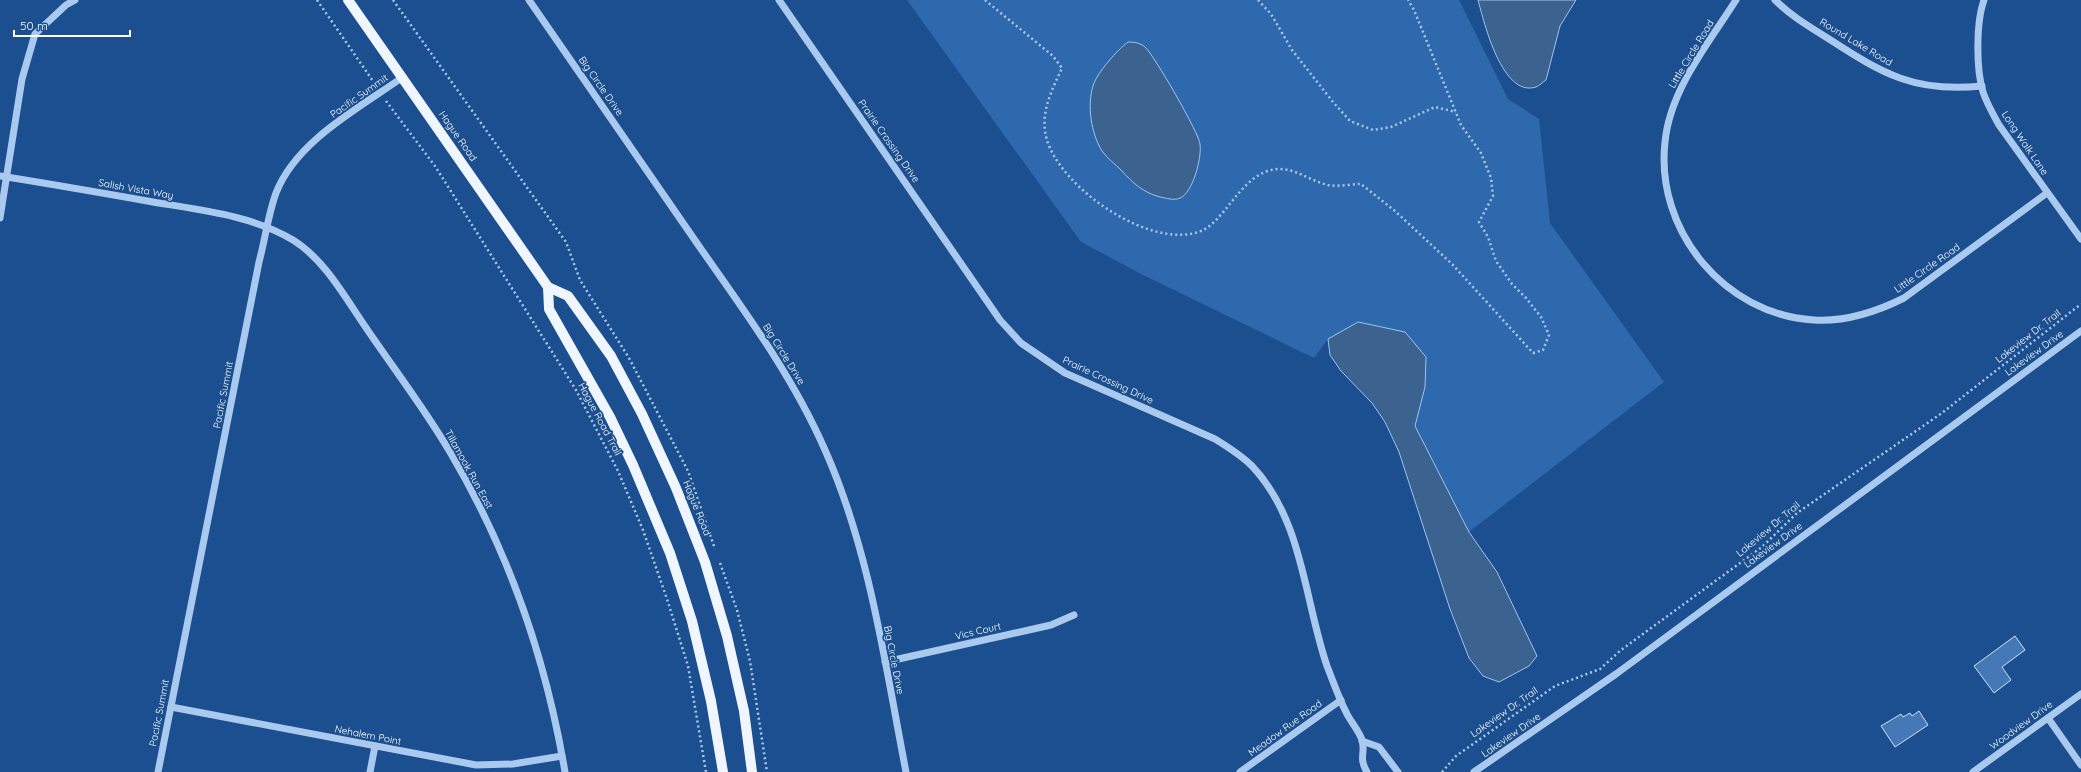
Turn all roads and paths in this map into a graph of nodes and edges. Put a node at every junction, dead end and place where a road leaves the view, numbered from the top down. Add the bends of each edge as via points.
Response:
1 (75, 0) edge
2 (318, 0) edge
3 (348, 0) edge
4 (529, 0) edge
5 (779, 0) edge
6 (985, 0) edge
7 (1258, 0) edge
8 (1408, 0) edge
9 (1736, 0) edge
10 (1775, 0) edge
11 (1984, 0) edge
12 (362, 64) dead end
13 (402, 78) junction
14 (1982, 86) junction
15 (395, 112) dead end
16 (1456, 112) junction
17 (0, 176) edge
18 (8, 177) junction
19 (2047, 193) junction
20 (0, 218) edge
21 (267, 229) junction
22 (2081, 239) edge
23 (548, 287) junction
24 (2081, 304) edge
25 (2081, 331) edge
26 (1074, 615) dead end
27 (885, 662) junction
28 (2081, 694) edge
29 (1341, 700) junction
30 (171, 707) junction
31 (2048, 718) junction
32 (1362, 741) junction
33 (375, 746) junction
34 (562, 756) junction
35 (2081, 765) edge
36 (158, 772) edge
37 (370, 772) edge
38 (565, 772) edge
39 (706, 772) edge
40 (723, 772) edge
41 (752, 772) edge
42 (906, 772) edge
43 (1240, 772) edge
44 (1367, 772) edge
45 (1398, 772) edge
46 (1442, 772) edge
47 (1474, 772) edge
48 (1973, 772) edge

1 - 18 street via 66,5 35,34 22,79
2 - 12 path
3 - 13 main road, Hague Road
4 - 27 street, Big Circle Drive via 758,332 801,402 825,450 843,495 866,568
5 - 29 street, Prairie Crossing Drive via 1000,320 1021,343 1065,373 1215,439 1237,453 1267,484 1286,517 1318,634
6 - 16 path via 1053,56 1062,68 1048,100 1044,121 1047,140 1059,166 1106,210 1138,225 1174,236 1201,231 1216,220 1233,198 1265,172 1288,169 1329,185 1361,184 1395,211 1453,265 1533,353 1543,350 1549,335 1541,317 1496,261 1488,237 1479,222 1493,196 1490,178 1481,153 1461,125
7 - 16 path via 1271,14 1292,50 1350,121 1373,130 1391,127 1435,107
8 - 16 path
9 - 19 street, Little Circle Road via 1695,64 1674,105 1667,126 1664,164 1669,201 1692,249 1716,278 1744,299 1779,314 1815,320 1839,320 1882,309 1904,298
10 - 14 street, Round Lake Road via 1796,18 1833,42 1894,77 1944,88
11 - 14 street, Long Walk Lane via 1979,27
13 - 21 street, Pacific Summit via 306,148 284,178 276,194
13 - 23 main road, Hague Road
14 - 19 street, Long Walk Lane via 1999,125
15 - 39 path, Hague Road Trail via 435,166 576,390 618,471 650,551 688,666
17 - 18 street, Salish Vista Way
18 - 20 street
18 - 21 street, Salish Vista Way via 245,219
19 - 22 street, Long Walk Lane
21 - 30 street, Pacific Summit
21 - 34 street, Tillamook Run East via 305,249 329,275 437,431 466,481 500,550 528,621 549,694
23 - 40 main road via 549,309 613,424 646,492 670,553 694,628 711,701
23 - 41 main road, Hague Road via 568,296 611,356 642,414 676,488 724,622 744,711
24 - 46 path, Lakeview Dr. Trail via 1942,413 1797,513 1762,547 1621,650 1600,669 1554,686 1456,756
25 - 47 street, Lakeview Drive via 1616,674
26 - 27 street, Vics Court via 1051,625
27 - 42 street, Big Circle Drive
28 - 31 street, Woodview Drive
29 - 32 street, Prairie Crossing Drive
29 - 43 street, Meadow Rue Road
30 - 33 street, Nehalem Point
30 - 36 street, Pacific Summit
31 - 35 street
31 - 48 street, Woodview Drive
32 - 44 street, Prairie Crossing Drive via 1361,763
32 - 45 street via 1379,747
33 - 34 street, Nehalem Point via 476,765 513,764
33 - 37 street
34 - 38 street, Tillamook Run East

